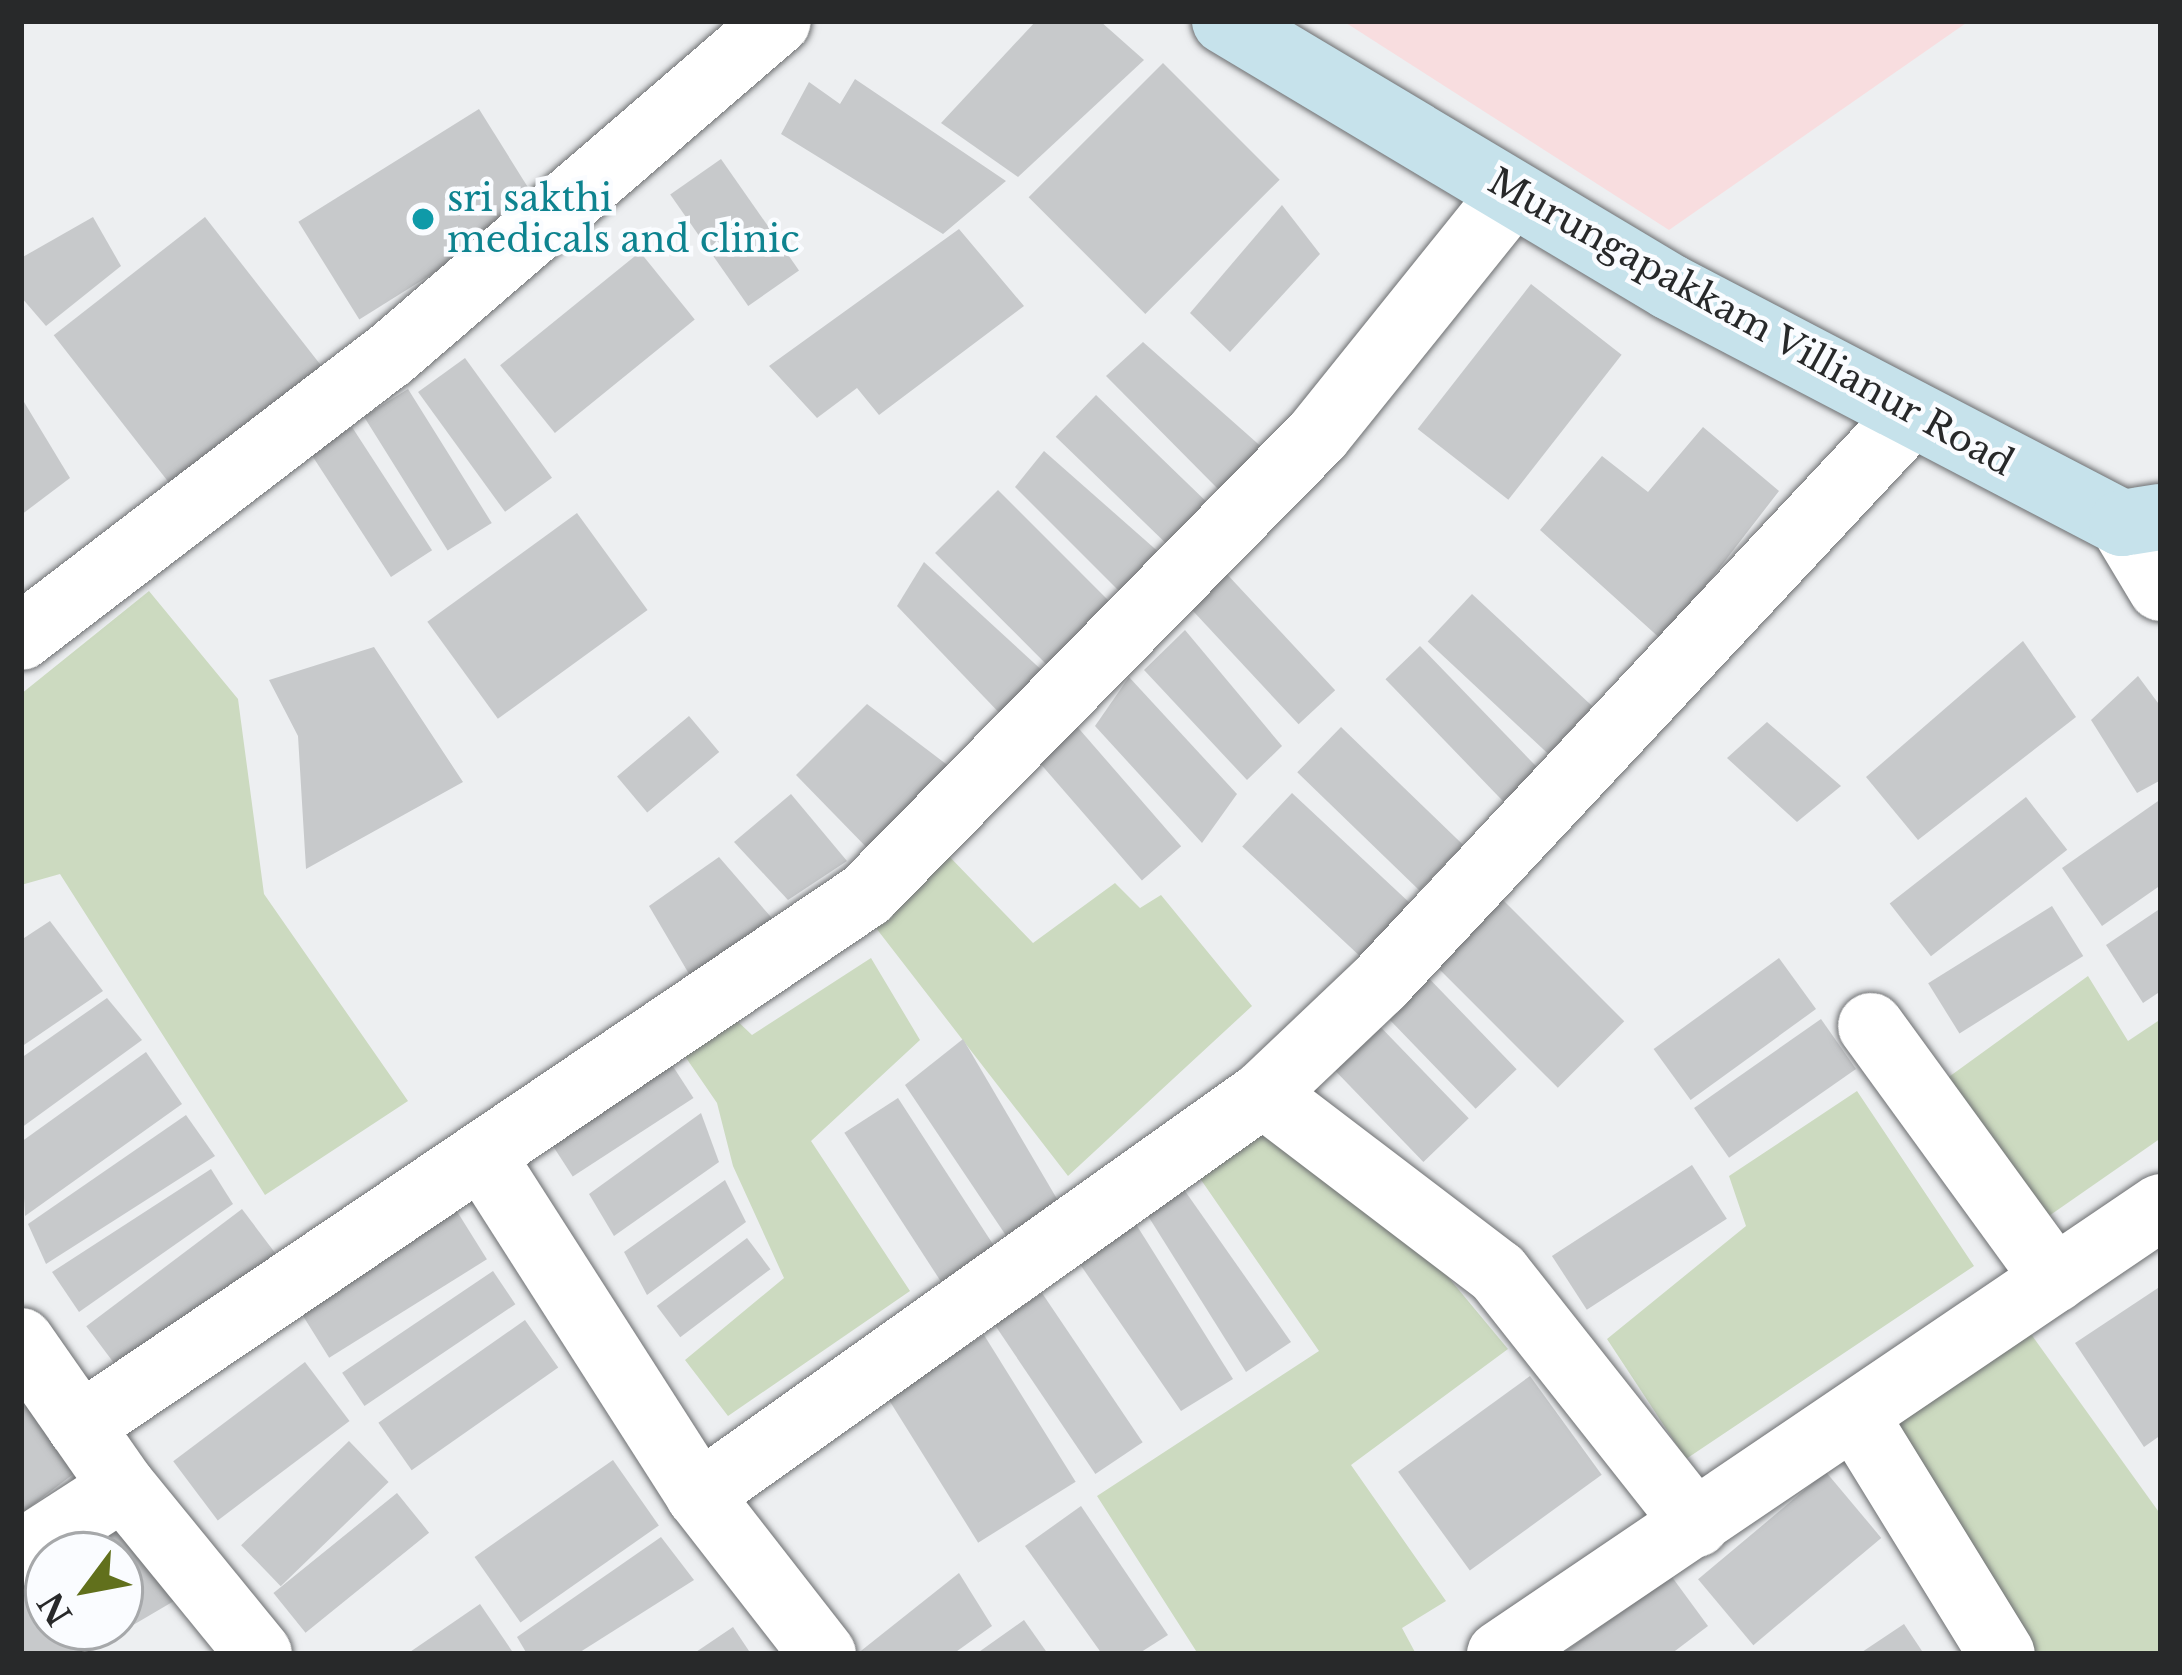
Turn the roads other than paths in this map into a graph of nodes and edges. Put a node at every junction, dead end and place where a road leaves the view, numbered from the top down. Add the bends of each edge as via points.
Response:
1 (778, 21) edge
2 (1226, 21) edge
3 (1512, 194) junction
4 (1912, 414) junction
5 (2141, 520) edge
6 (2161, 588) edge
7 (21, 637) edge
8 (1870, 1026) dead end
9 (1263, 1094) junction
10 (483, 1156) junction
11 (2161, 1208) edge
12 (2056, 1280) junction
13 (21, 1341) edge
14 (1856, 1417) junction
15 (80, 1426) junction
16 (122, 1487) junction
17 (699, 1495) junction
18 (1696, 1524) junction
19 (21, 1552) edge
20 (259, 1654) edge
21 (823, 1654) edge
22 (1500, 1654) edge
23 (2002, 1654) edge

1 - 7 street via 389,356
2 - 3 main road, Murungapakkam Villianur Road
3 - 4 main road, Murungapakkam Villianur Road
3 - 10 street via 1318,435 866,895
4 - 5 main road, Murungapakkam Villianur Road
4 - 9 street via 1379,983
5 - 6 street
8 - 12 street
9 - 17 street
9 - 18 street via 1498,1273
10 - 15 street
10 - 17 street
11 - 12 street
12 - 14 street
13 - 15 street
14 - 18 street
14 - 23 street
15 - 16 street
16 - 19 street
16 - 20 street
17 - 21 street
18 - 22 street

